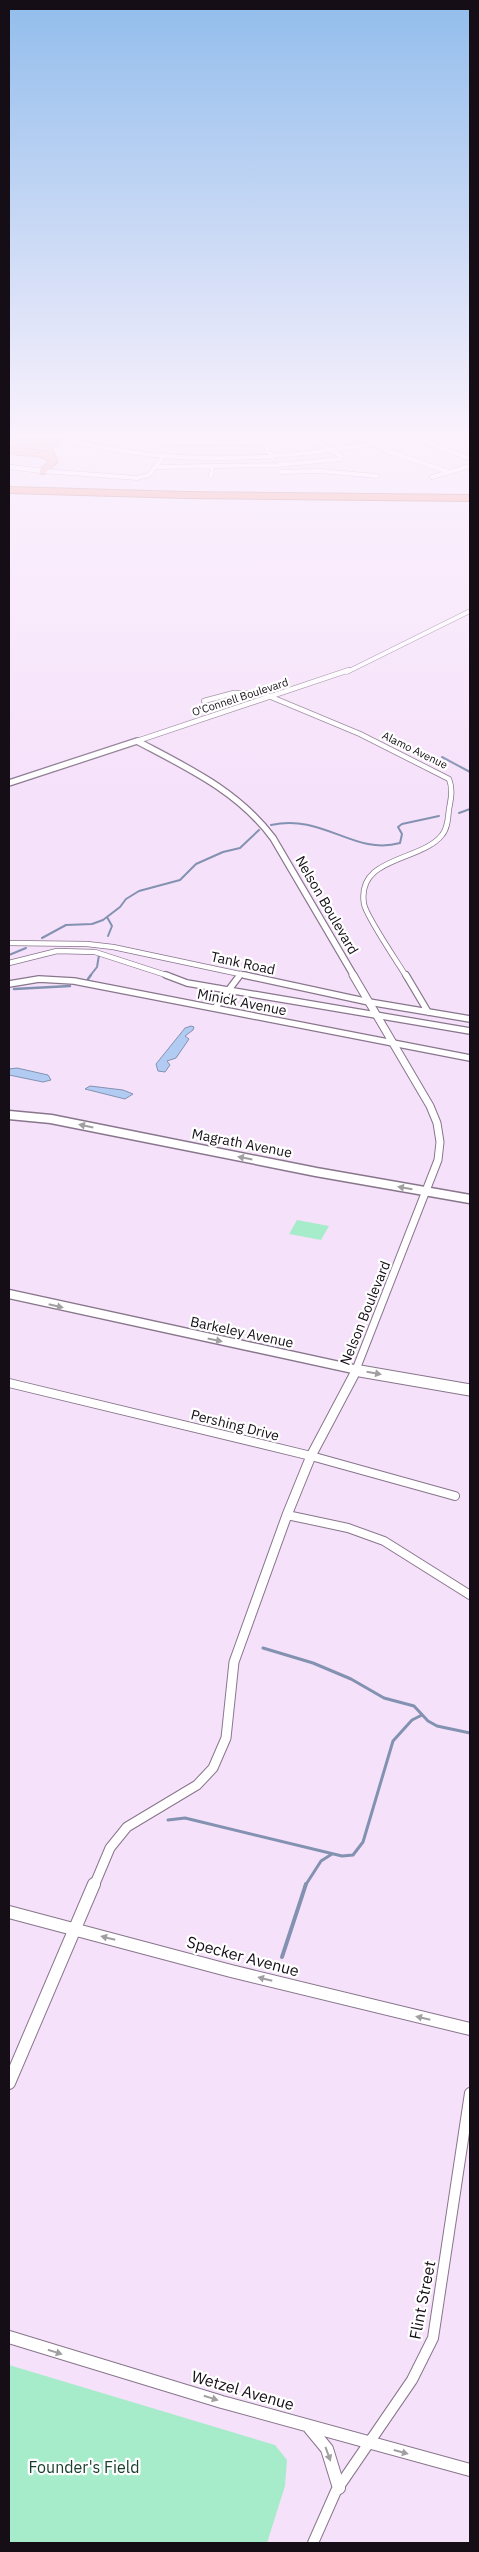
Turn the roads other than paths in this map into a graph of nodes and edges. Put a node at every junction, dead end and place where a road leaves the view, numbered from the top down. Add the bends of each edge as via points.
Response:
1 (470, 611) edge
2 (274, 696) junction
3 (204, 701) dead end
4 (137, 741) junction
5 (9, 783) edge
6 (9, 943) edge
7 (9, 964) edge
8 (241, 974) junction
9 (9, 984) edge
10 (228, 990) junction
11 (369, 1002) junction
12 (215, 1008) junction
13 (428, 1012) junction
14 (376, 1014) junction
15 (470, 1019) edge
16 (470, 1031) edge
17 (392, 1041) junction
18 (470, 1058) edge
19 (9, 1115) edge
20 (428, 1192) junction
21 (470, 1199) edge
22 (9, 1294) edge
23 (356, 1370) junction
24 (9, 1383) edge
25 (470, 1390) edge
26 (311, 1456) junction
27 (455, 1496) dead end
28 (287, 1515) junction
29 (470, 1595) edge
30 (9, 1912) edge
31 (74, 1930) junction
32 (470, 2029) edge
33 (9, 2083) edge
34 (470, 2093) edge
35 (9, 2337) edge
36 (308, 2426) junction
37 (368, 2443) junction
38 (470, 2470) edge
39 (339, 2488) junction
40 (313, 2543) edge

1 - 2 street, O'Connell Boulevard via 347,672
2 - 3 street, Alamo Avenue via 239,692
2 - 4 street, O'Connell Boulevard
2 - 13 street, Alamo Avenue via 423,762 450,781 444,834 373,873 365,885 362,899
4 - 5 street, O'Connell Boulevard
4 - 11 street, Nelson Boulevard via 213,782 257,817 273,838
6 - 8 street, Tank Road via 101,945
7 - 10 street via 57,952 95,952 188,983
8 - 10 street
8 - 11 street, Tank Road
9 - 12 street, Minick Avenue via 32,980 68,981
10 - 12 street
10 - 14 street
11 - 13 street, Tank Road
11 - 14 street, Nelson Boulevard
12 - 17 street, Minick Avenue
13 - 15 street, Tank Road
14 - 16 street
14 - 17 street, Nelson Boulevard
17 - 18 street, Minick Avenue
17 - 20 street, Nelson Boulevard via 430,1106 438,1128 440,1152
20 -> 19 main road, Magrath Avenue via 52,1120
20 - 21 main road, Magrath Avenue
20 - 23 street, Nelson Boulevard
22 -> 23 main road, Barkeley Avenue
23 -> 25 main road, Barkeley Avenue
23 - 26 street, Nelson Boulevard
24 - 26 street, Pershing Drive
26 - 27 street, Pershing Drive
26 - 28 street, Nelson Boulevard
28 - 29 street via 348,1528 384,1541
28 - 31 street, Nelson Boulevard via 234,1662 226,1738 213,1768 197,1785 145,1813 120,1835 103,1859
30 - 31 street, Specker Avenue
32 -> 31 street, Specker Avenue
31 - 33 street, Nelson Boulevard
34 - 37 street, Flint Street via 432,2338 412,2380
35 -> 36 street, Wetzel Avenue
36 - 37 street, Wetzel Avenue
36 -> 39 street via 326,2448
37 -> 38 street, Wetzel Avenue
37 - 39 street, Flint Street
39 - 40 street, Flint Street

